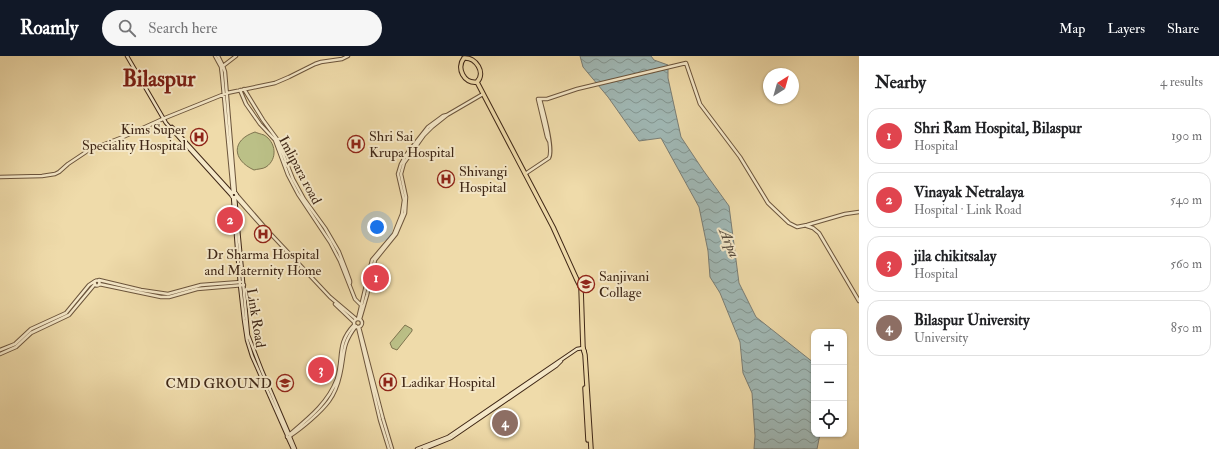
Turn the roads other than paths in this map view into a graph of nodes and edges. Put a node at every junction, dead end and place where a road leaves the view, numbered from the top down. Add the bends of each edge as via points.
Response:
1 (128, 56) edge
2 (216, 56) edge
3 (236, 56) edge
4 (348, 56) edge
5 (464, 57) edge
6 (222, 66) junction
7 (477, 82) junction
8 (244, 89) junction
9 (240, 90) junction
10 (226, 94) junction
11 (483, 94) junction
12 (545, 99) junction
13 (540, 103) junction
14 (164, 118) junction
15 (525, 174) junction
16 (0, 177) edge
17 (234, 195) junction
18 (859, 212) edge
19 (807, 225) junction
20 (99, 280) junction
21 (95, 283) junction
22 (242, 283) junction
23 (350, 283) junction
24 (99, 284) junction
25 (859, 301) edge
26 (362, 306) junction
27 (358, 319) junction
28 (356, 325) junction
29 (0, 350) edge
30 (583, 350) junction
31 (0, 354) edge
32 (561, 360) junction
33 (289, 436) junction
34 (294, 449) edge
35 (390, 449) edge
36 (417, 449) edge
37 (424, 449) edge
38 (590, 449) edge

1 - 14 street
2 - 6 street, Link Road
3 - 6 street
4 - 8 street via 315,64 275,83
5 - 7 main road via 471,59 478,66 481,75
5 - 7 main road via 461,63 462,73 471,82
6 - 10 street, Link Road via 225,72
7 - 11 main road
8 - 9 street
8 - 23 street, Imlipara road via 277,139 293,179 325,228 340,256
9 - 10 street
9 - 23 street, Imlipara road via 260,124 275,140 293,184 330,242
10 - 14 street
10 - 17 street, Link Road
11 - 15 main road
11 - 26 street via 432,124 402,162 402,214 394,234 372,260
12 - 13 street
12 - 13 street via 540,99
12 - 19 street via 686,63 700,104 740,157 768,203 793,226
13 - 15 street via 551,152 549,158
14 - 16 street via 89,150 55,174
14 - 17 street via 169,127
15 - 30 main road via 581,288
17 - 22 street, Link Road
17 - 27 street via 330,297
17 - 28 street
18 - 19 street
19 - 25 street via 816,230
20 - 21 street
20 - 22 street via 168,294 200,285
20 - 24 street
21 - 24 street
21 - 29 street via 89,285 66,313 34,327 15,344
21 - 31 street via 69,315 31,333 16,347
22 - 24 street via 197,289 169,297
22 - 33 street, Link Road via 247,340
23 - 26 street, Imlipara road via 355,299
26 - 27 street
27 - 28 street
27 - 28 street via 362,323
28 - 33 street via 345,345 340,374 330,400 301,429
28 - 35 street
30 - 32 street via 576,349
30 - 38 main road
32 - 36 street via 448,438
32 - 37 street via 556,366 451,438
33 - 34 street, Link Road

